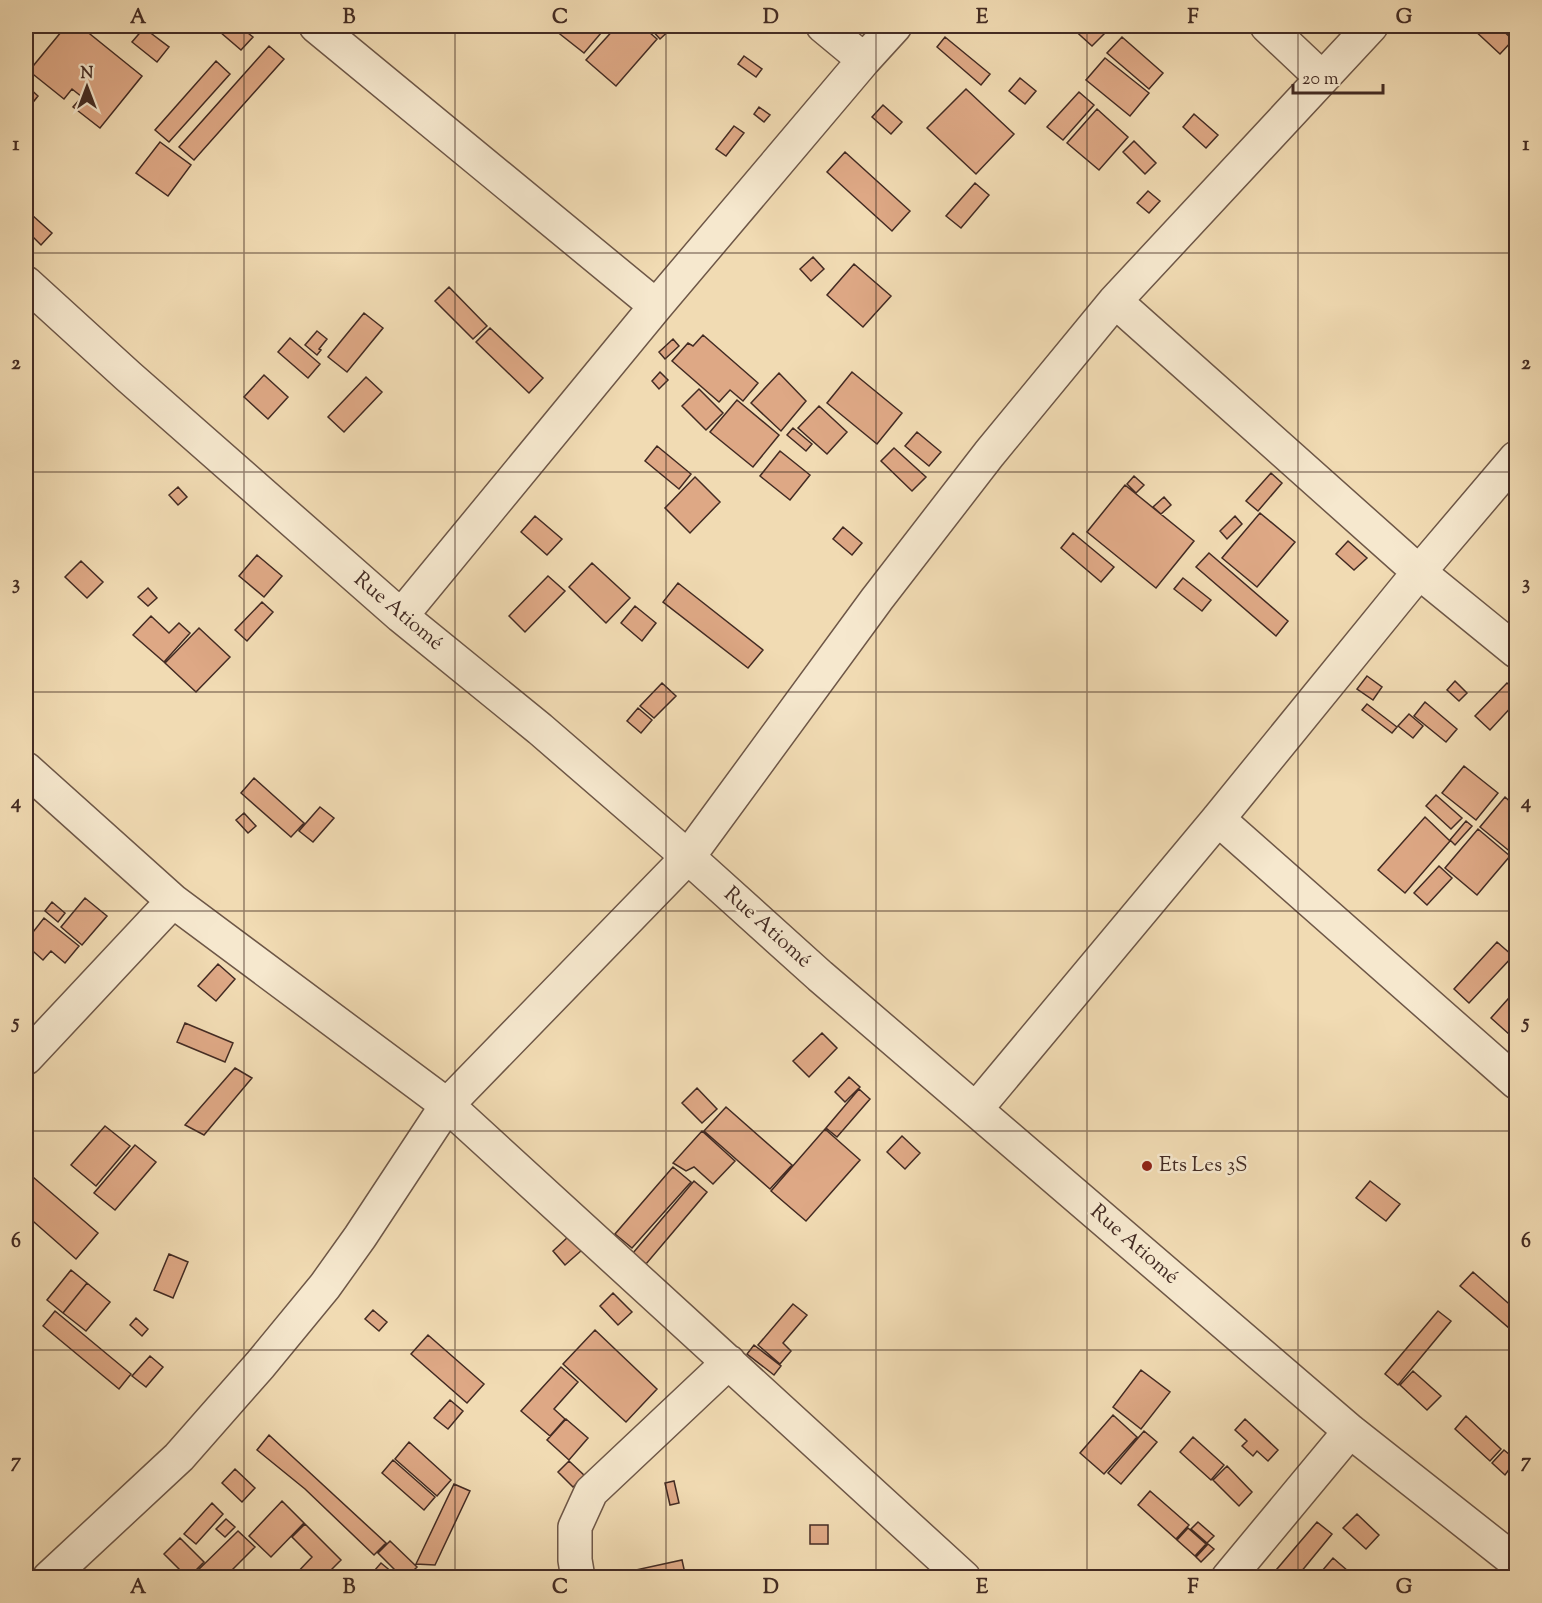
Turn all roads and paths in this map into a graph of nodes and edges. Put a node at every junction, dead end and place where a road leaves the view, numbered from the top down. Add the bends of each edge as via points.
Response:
1 (316, 26) edge
2 (823, 26) edge
3 (895, 26) edge
4 (1267, 26) edge
5 (1371, 26) edge
6 (864, 60) junction
7 (1321, 77) junction
8 (26, 283) edge
9 (1115, 301) junction
10 (656, 306) junction
11 (1516, 458) edge
12 (1419, 572) junction
13 (401, 616) junction
14 (1516, 651) edge
15 (26, 769) edge
16 (1218, 819) junction
17 (688, 857) junction
18 (173, 901) junction
19 (26, 1058) edge
20 (1516, 1082) edge
21 (447, 1105) junction
22 (975, 1109) junction
23 (729, 1362) junction
24 (1350, 1431) junction
25 (1516, 1562) edge
26 (49, 1578) edge
27 (578, 1578) edge
28 (964, 1578) edge
29 (1228, 1578) edge

1 - 10 street
2 - 6 street
3 - 6 street
4 - 7 street
5 - 7 street
6 - 10 street
7 - 9 street
8 - 13 street, Rue Atiomé
9 - 12 street
9 - 17 street via 877,598
10 - 13 street
11 - 12 street
12 - 14 street
12 - 16 street
13 - 17 street, Rue Atiomé
15 - 18 street
16 - 20 street
16 - 22 street
17 - 21 street
17 - 22 street, Rue Atiomé
18 - 19 street
18 - 21 street
21 - 23 street
21 - 26 street via 325,1286 260,1365 178,1457
22 - 24 street, Rue Atiomé
23 - 27 street via 591,1492 574,1527
23 - 28 street
24 - 25 street, Rue Atiomé
24 - 29 street

